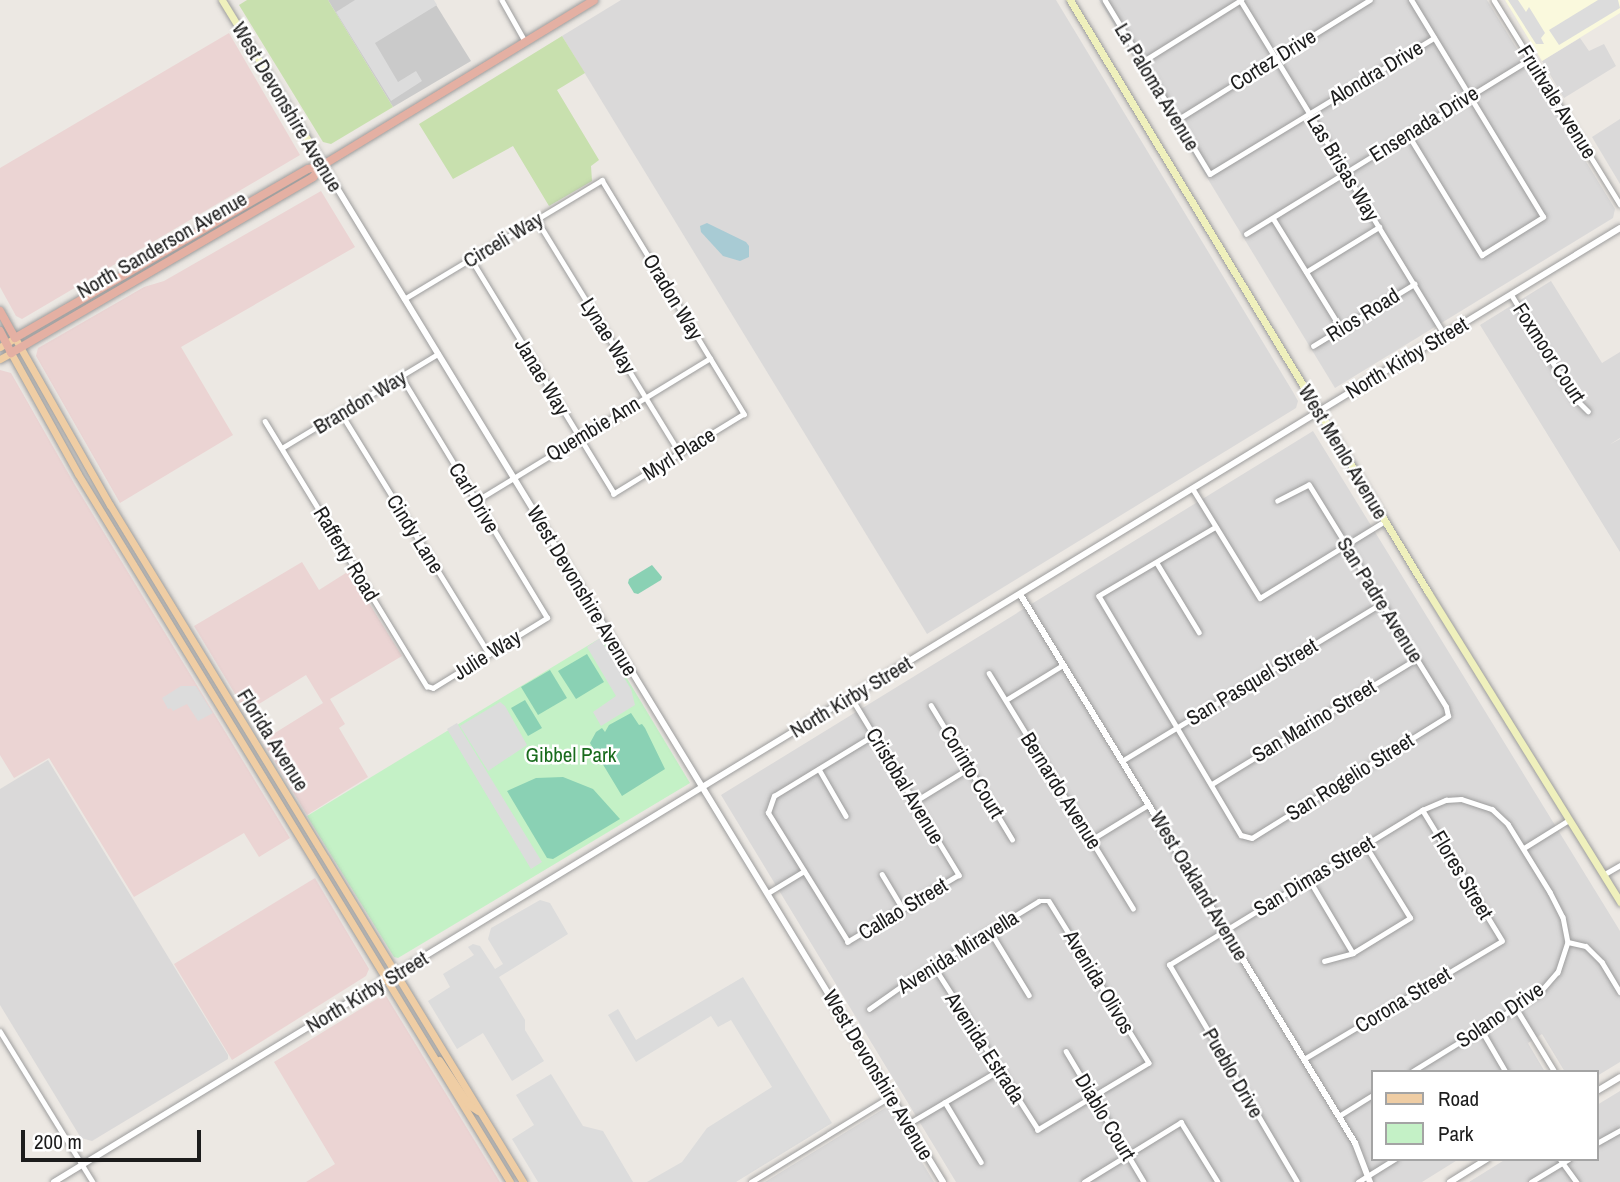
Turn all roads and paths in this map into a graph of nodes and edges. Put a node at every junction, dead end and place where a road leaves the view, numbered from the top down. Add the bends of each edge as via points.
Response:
1 (222, 0) edge
2 (502, 0) edge
3 (594, 0) edge
4 (1070, 0) edge
5 (1116, 0) edge
6 (1241, 0) edge
7 (1370, 0) edge
8 (1411, 0) edge
9 (1494, 0) edge
10 (1106, 3) edge
11 (1434, 38) junction
12 (526, 41) junction
13 (1276, 58) junction
14 (1530, 59) junction
15 (1142, 62) junction
16 (1469, 96) junction
17 (1310, 113) junction
18 (1177, 120) junction
19 (1408, 134) junction
20 (323, 165) junction
21 (1346, 173) junction
22 (1210, 174) joint
23 (602, 180) joint
24 (1620, 204) edge
25 (1273, 218) junction
26 (537, 219) junction
27 (1379, 227) junction
28 (1620, 228) edge
29 (1246, 234) dead end
30 (471, 260) junction
31 (1306, 272) junction
32 (126, 273) junction
33 (118, 278) junction
34 (1414, 284) junction
35 (1511, 295) junction
36 (104, 299) junction
37 (404, 299) junction
38 (92, 306) junction
39 (0, 312) edge
40 (1341, 328) junction
41 (0, 331) edge
42 (1445, 335) junction
43 (8, 342) edge
44 (1313, 346) dead end
45 (16, 350) junction
46 (438, 354) junction
47 (710, 358) junction
48 (0, 359) edge
49 (401, 377) junction
50 (646, 397) junction
51 (1588, 411) dead end
52 (1319, 412) junction
53 (341, 413) junction
54 (744, 414) joint
55 (265, 421) dead end
56 (579, 437) junction
57 (282, 448) junction
58 (680, 453) junction
59 (513, 478) junction
60 (1192, 489) junction
61 (614, 494) joint
62 (475, 501) junction
63 (1278, 501) dead end
64 (1385, 521) junction
65 (1216, 527) junction
66 (1346, 545) junction
67 (1157, 563) junction
68 (1020, 594) junction
69 (1382, 603) junction
70 (547, 618) joint
71 (1199, 632) dead end
72 (489, 654) junction
73 (1416, 659) junction
74 (1064, 665) junction
75 (989, 673) dead end
76 (427, 686) joint
77 (851, 697) junction
78 (1006, 700) junction
79 (931, 705) dead end
80 (1448, 716) joint
81 (232, 726) junction
82 (1179, 726) junction
83 (874, 735) junction
84 (1122, 761) junction
85 (267, 762) junction
86 (970, 768) junction
87 (819, 769) junction
88 (1212, 784) junction
89 (268, 785) junction
90 (702, 786) junction
91 (915, 802) junction
92 (1149, 804) junction
93 (1422, 810) junction
94 (297, 811) junction
95 (846, 816) dead end
96 (1570, 820) junction
97 (1012, 839) dead end
98 (1091, 840) junction
99 (1365, 845) junction
100 (1524, 848) junction
101 (1620, 865) edge
102 (804, 871) junction
103 (882, 874) dead end
104 (958, 875) joint
105 (1603, 875) junction
106 (1309, 879) junction
107 (768, 893) junction
108 (1049, 901) joint
109 (1620, 902) edge
110 (1133, 908) dead end
111 (903, 909) junction
112 (1225, 930) junction
113 (990, 931) junction
114 (1502, 941) joint
115 (1568, 942) junction
116 (1353, 953) junction
117 (1324, 961) dead end
118 (1169, 965) joint
119 (933, 967) junction
120 (396, 974) junction
121 (387, 980) junction
122 (1620, 992) edge
123 (1029, 995) dead end
124 (1516, 1007) junction
125 (869, 1009) dead end
126 (1480, 1030) junction
127 (0, 1031) edge
128 (1066, 1051) dead end
129 (431, 1052) junction
130 (1304, 1059) junction
131 (1001, 1069) junction
132 (1415, 1070) edge
133 (1505, 1070) edge
134 (1554, 1070) edge
135 (1620, 1077) edge
136 (1599, 1090) edge
137 (891, 1096) junction
138 (1372, 1096) edge
139 (1093, 1097) junction
140 (945, 1102) junction
141 (467, 1110) junction
142 (482, 1114) junction
143 (1339, 1116) junction
144 (908, 1124) junction
145 (1620, 1130) edge
146 (1614, 1134) junction
147 (1620, 1140) edge
148 (1599, 1142) edge
149 (1127, 1155) junction
150 (1392, 1161) edge
151 (1484, 1161) edge
152 (1561, 1161) edge
153 (981, 1162) dead end
154 (82, 1165) junction
155 (1369, 1179) edge
156 (523, 1181) edge
157 (54, 1182) edge
158 (93, 1182) edge
159 (510, 1182) edge
160 (751, 1182) edge
161 (943, 1182) edge
162 (1084, 1182) edge
163 (1144, 1182) edge
164 (1218, 1182) edge
165 (1297, 1182) edge
166 (1358, 1182) edge
167 (1450, 1182) edge
168 (1531, 1182) edge
169 (1577, 1182) edge

1 - 20 main road, West Devonshire Avenue
2 - 12 street
3 - 12 highway, North Sanderson Avenue
4 - 52 main road, West Menlo Avenue
5 - 10 street
6 - 13 street, Las Brisas Way
6 - 15 street
7 - 13 street, Cortez Drive
8 - 11 street
9 - 14 street, Fruitvale Avenue
10 - 15 street, La Paloma Avenue
11 - 16 street
11 - 17 street, Alondra Drive
12 - 20 highway, North Sanderson Avenue
13 - 17 street, Las Brisas Way
13 - 18 street, Cortez Drive
14 - 16 street, Ensenada Drive
14 - 24 street, Fruitvale Avenue
15 - 18 street, La Paloma Avenue
16 - 19 street, Ensenada Drive
16 - 19 street via 1543,217 1482,255
17 - 21 street, Las Brisas Way
17 - 22 street, Alondra Drive
18 - 22 street, La Paloma Avenue
19 - 21 street, Ensenada Drive
20 - 32 highway, North Sanderson Avenue via 308,169
20 - 36 highway, North Sanderson Avenue via 313,177
20 - 37 street, West Devonshire Avenue
21 - 25 street, Ensenada Drive
21 - 27 street, Las Brisas Way
23 - 26 street, Circeli Way
23 - 47 street, Oradon Way
25 - 29 street, Ensenada Drive
25 - 31 street
26 - 30 street, Circeli Way
26 - 50 street, Lynae Way
27 - 31 street
27 - 34 street, Las Brisas Way
28 - 35 street, North Kirby Street
30 - 37 street, Circeli Way
30 - 56 street, Janae Way
31 - 40 street
32 - 33 highway, North Sanderson Avenue
32 - 36 highway via 125,280
33 - 38 highway via 91,300
33 - 43 highway, North Sanderson Avenue
34 - 40 street, Rios Road
34 - 42 street, Las Brisas Way
35 - 42 street, North Kirby Street
35 - 51 street, Foxmoor Court via 1574,397
36 - 38 highway, North Sanderson Avenue
37 - 46 street, West Devonshire Avenue
38 - 45 highway, North Sanderson Avenue
39 - 43 highway, Florida Avenue
40 - 44 street, Rios Road
41 - 43 highway, Florida Avenue
42 - 52 street, North Kirby Street
43 - 45 highway, Florida Avenue
45 - 48 main road
45 - 81 main road, Florida Avenue via 78,474
45 - 85 main road, Florida Avenue
46 - 49 street, Brandon Way
46 - 59 street, West Devonshire Avenue
47 - 50 street, Quembie Ann
47 - 54 street, Oradon Way
49 - 53 street, Brandon Way
49 - 62 street, Carl Drive
50 - 56 street, Quembie Ann
50 - 58 street, Lynae Way
52 - 60 street, North Kirby Street
52 - 64 main road, West Menlo Avenue
53 - 57 street, Brandon Way
53 - 72 street, Cindy Lane
54 - 58 street, Myrl Place
55 - 57 street, Rafferty Road
56 - 59 street, Quembie Ann
56 - 61 street, Janae Way
57 - 76 street, Rafferty Road
58 - 61 street, Myrl Place
59 - 62 street, Quembie Ann
59 - 90 street, West Devonshire Avenue
60 - 65 street
60 - 68 street, North Kirby Street
62 - 70 street, Carl Drive
63 - 66 street, San Padre Avenue via 1308,485
64 - 66 street
64 - 96 main road, West Menlo Avenue
65 - 66 street via 1260,598
65 - 67 street
66 - 69 street, San Padre Avenue
67 - 71 street
67 - 82 street via 1099,596
68 - 74 street, West Oakland Avenue
68 - 77 street, North Kirby Street
69 - 73 street, San Padre Avenue
69 - 82 street, San Pasquel Street
70 - 72 street, Julie Way
72 - 76 street, Julie Way via 433,688
73 - 80 street, San Padre Avenue
73 - 88 street, San Marino Street
74 - 78 street
74 - 84 street, West Oakland Avenue
75 - 78 street, Bernardo Avenue
77 - 83 street, Cristobal Avenue
77 - 90 street, North Kirby Street
78 - 98 street, Bernardo Avenue
79 - 86 street, Corinto Court
80 - 88 street, San Rogelio Street via 1252,838 1241,835
81 - 85 main road via 260,763
81 - 89 main road, Florida Avenue
82 - 84 street, San Pasquel Street
82 - 88 street
83 - 87 street
83 - 91 street, Cristobal Avenue
84 - 92 street, West Oakland Avenue
85 - 94 main road, Florida Avenue
86 - 91 street
86 - 97 street, Corinto Court
87 - 95 street
87 - 102 street via 774,796 768,813
89 - 94 main road via 285,805
89 - 121 main road, Florida Avenue
90 - 107 street, West Devonshire Avenue
90 - 120 street, North Kirby Street
91 - 104 street, Cristobal Avenue
92 - 98 street
92 - 112 street, West Oakland Avenue
93 - 99 street, San Dimas Street
93 - 100 street, San Dimas Street via 1461,799 1492,809
93 - 114 street, Flores Street
94 - 120 main road, Florida Avenue
96 - 100 street
96 - 105 main road, West Menlo Avenue
98 - 110 street, Bernardo Avenue
99 - 106 street, San Dimas Street
99 - 116 street via 1410,918
100 - 115 street, San Dimas Street via 1563,917
101 - 105 street
102 - 107 street
102 - 111 street, Callao Street via 848,942
103 - 111 street
104 - 111 street, Callao Street
105 - 109 main road, West Menlo Avenue
106 - 112 street, San Dimas Street
106 - 116 street
107 - 137 street, West Devonshire Avenue
108 - 113 street, Avenida Miravella via 1039,901
108 - 139 street, Avenida Olivos via 1149,1063
112 - 118 street, San Dimas Street
112 - 130 street, West Oakland Avenue
113 - 119 street, Avenida Miravella
113 - 123 street
114 - 130 street, Corona Street
115 - 122 street via 1586,946
115 - 124 street, Solano Drive via 1558,972 1539,993
116 - 117 street
118 - 165 street, Pueblo Drive
119 - 125 street, Avenida Miravella
119 - 131 street, Avenida Estrada
120 - 121 street, North Kirby Street
120 - 142 main road, Florida Avenue
121 - 129 main road, Florida Avenue
121 - 154 street, North Kirby Street
124 - 126 street, Solano Drive
124 - 134 street
126 - 132 street, Solano Drive
126 - 133 street
127 - 154 street
128 - 139 street, Diablo Court
129 - 141 main road, Florida Avenue
129 - 142 main road via 469,1105
130 - 143 street, West Oakland Avenue
131 - 139 street, Avenida Estrada via 1038,1130
131 - 140 street
135 - 136 street
137 - 144 street, West Devonshire Avenue
137 - 160 street
138 - 143 street
139 - 149 street, Diablo Court
140 - 144 street
140 - 153 street
141 - 156 main road via 483,1124 513,1173
141 - 159 main road, Florida Avenue
142 - 156 main road, Florida Avenue
143 - 155 street, West Oakland Avenue
144 - 161 street, West Devonshire Avenue
145 - 146 street
146 - 147 street
146 - 148 street
149 - 162 street
149 - 163 street, Diablo Court
149 - 164 street via 1181,1122
150 - 155 street
151 - 167 street
152 - 168 street
152 - 169 street
154 - 157 street, North Kirby Street
154 - 158 street
155 - 166 street

